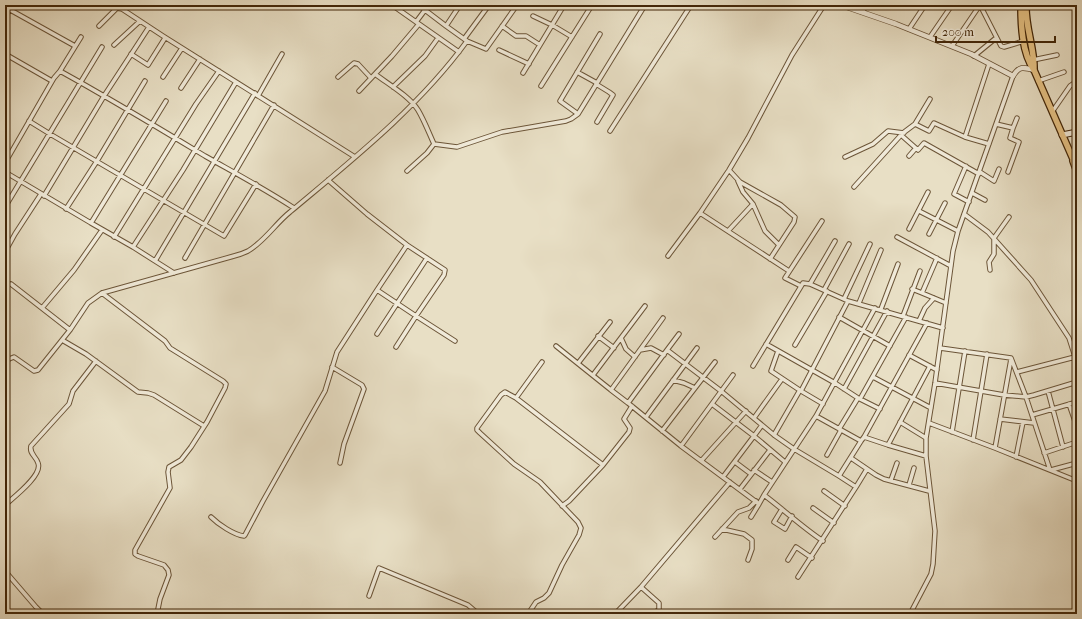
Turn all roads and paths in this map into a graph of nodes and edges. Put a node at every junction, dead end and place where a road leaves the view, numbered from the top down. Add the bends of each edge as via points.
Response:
1 (126, 5) edge
2 (392, 5) edge
3 (418, 5) edge
4 (429, 5) edge
5 (460, 5) edge
6 (489, 5) edge
7 (517, 5) edge
8 (564, 5) edge
9 (592, 5) edge
10 (645, 5) edge
11 (692, 5) edge
12 (824, 5) edge
13 (841, 5) edge
14 (867, 5) edge
15 (925, 5) edge
16 (952, 5) edge
17 (980, 5) edge
18 (1021, 5) edge
19 (1026, 5) edge
20 (116, 6) edge
21 (849, 6) edge
22 (5, 7) edge
23 (10, 9) junction
24 (122, 9) junction
25 (425, 10) junction
26 (862, 12) junction
27 (533, 16) dead end
28 (5, 17) edge
29 (140, 21) junction
30 (418, 23) junction
31 (552, 25) junction
32 (98, 26) dead end
33 (446, 26) junction
34 (502, 26) junction
35 (149, 27) junction
36 (909, 29) junction
37 (600, 34) dead end
38 (81, 37) dead end
39 (572, 37) junction
40 (930, 37) junction
41 (165, 38) junction
42 (438, 38) junction
43 (996, 38) junction
44 (466, 40) junction
45 (1024, 41) junction
46 (114, 45) dead end
47 (540, 45) junction
48 (75, 46) junction
49 (952, 46) junction
50 (102, 47) dead end
51 (182, 48) junction
52 (499, 50) dead end
53 (459, 52) junction
54 (131, 54) junction
55 (282, 54) dead end
56 (7, 55) edge
57 (1057, 55) dead end
58 (974, 56) junction
59 (200, 59) junction
60 (1033, 60) junction
61 (5, 62) edge
62 (528, 64) junction
63 (990, 64) junction
64 (1034, 70) junction
65 (60, 71) junction
66 (219, 71) junction
67 (577, 72) junction
68 (1064, 72) dead end
69 (523, 73) dead end
70 (375, 74) junction
71 (1013, 76) junction
72 (163, 77) dead end
73 (338, 77) dead end
74 (371, 78) junction
75 (52, 81) junction
76 (145, 81) dead end
77 (1038, 81) junction
78 (1077, 81) edge
79 (81, 82) junction
80 (236, 82) junction
81 (596, 84) junction
82 (541, 86) dead end
83 (393, 87) junction
84 (181, 88) dead end
85 (359, 91) dead end
86 (257, 94) junction
87 (104, 96) junction
88 (930, 99) dead end
89 (166, 101) dead end
90 (413, 104) junction
91 (274, 105) junction
92 (128, 110) junction
93 (1052, 112) junction
94 (578, 114) junction
95 (1017, 118) dead end
96 (29, 121) junction
97 (597, 122) dead end
98 (152, 124) junction
99 (915, 124) junction
100 (996, 124) junction
101 (1013, 128) junction
102 (610, 131) dead end
103 (1077, 132) edge
104 (50, 134) junction
105 (902, 134) junction
106 (1062, 135) junction
107 (174, 137) junction
108 (965, 137) junction
109 (434, 144) junction
110 (989, 144) junction
111 (74, 147) junction
112 (916, 148) junction
113 (195, 150) junction
114 (909, 156) dead end
115 (355, 157) junction
116 (845, 157) dead end
117 (1073, 159) junction
118 (97, 161) junction
119 (215, 161) junction
120 (5, 163) edge
121 (1077, 165) edge
122 (966, 166) junction
123 (999, 169) dead end
124 (407, 170) dead end
125 (729, 170) junction
126 (5, 172) edge
127 (235, 172) junction
128 (1008, 172) dead end
129 (1077, 172) edge
130 (979, 173) junction
131 (120, 175) junction
132 (328, 180) junction
133 (738, 180) junction
134 (20, 182) junction
135 (256, 184) junction
136 (854, 187) dead end
137 (144, 189) junction
138 (928, 192) dead end
139 (972, 193) junction
140 (42, 195) junction
141 (985, 200) dead end
142 (163, 201) junction
143 (970, 202) junction
144 (945, 203) dead end
145 (753, 204) junction
146 (5, 207) edge
147 (294, 208) junction
148 (66, 209) junction
149 (919, 211) junction
150 (185, 213) junction
151 (700, 213) junction
152 (964, 214) junction
153 (1009, 217) dead end
154 (937, 220) junction
155 (822, 221) dead end
156 (92, 223) junction
157 (204, 225) junction
158 (909, 229) dead end
159 (102, 230) junction
160 (728, 231) junction
161 (958, 231) junction
162 (929, 234) dead end
163 (114, 237) junction
164 (897, 237) dead end
165 (994, 238) junction
166 (835, 241) dead end
167 (849, 244) dead end
168 (870, 244) dead end
169 (407, 245) junction
170 (779, 245) junction
171 (133, 248) junction
172 (881, 250) dead end
173 (5, 252) edge
174 (668, 256) dead end
175 (185, 258) dead end
176 (427, 258) junction
177 (937, 258) junction
178 (770, 259) junction
179 (155, 261) junction
180 (898, 264) dead end
181 (951, 266) junction
182 (990, 270) dead end
183 (789, 271) junction
184 (920, 271) dead end
185 (174, 273) junction
186 (11, 284) dead end
187 (810, 284) junction
188 (801, 286) junction
189 (912, 289) junction
190 (377, 290) junction
191 (825, 291) junction
192 (102, 293) junction
193 (922, 293) junction
194 (934, 298) junction
195 (844, 299) junction
196 (848, 301) junction
197 (396, 303) junction
198 (946, 303) junction
199 (859, 304) junction
200 (645, 306) dead end
201 (42, 308) junction
202 (875, 308) junction
203 (881, 309) junction
204 (887, 311) junction
205 (416, 316) junction
206 (904, 316) junction
207 (839, 317) junction
208 (663, 318) dead end
209 (919, 321) junction
210 (610, 322) dead end
211 (927, 323) junction
212 (943, 328) junction
213 (70, 330) junction
214 (863, 330) junction
215 (377, 334) dead end
216 (679, 334) dead end
217 (598, 336) junction
218 (874, 337) junction
219 (621, 338) junction
220 (62, 340) junction
221 (455, 341) dead end
222 (766, 344) junction
223 (795, 345) dead end
224 (556, 346) dead end
225 (890, 346) junction
226 (396, 347) dead end
227 (614, 348) junction
228 (698, 348) dead end
229 (940, 348) junction
230 (667, 350) junction
231 (639, 351) junction
232 (778, 351) junction
233 (965, 352) junction
234 (987, 354) junction
235 (664, 355) junction
236 (909, 355) junction
237 (635, 357) junction
238 (1075, 357) junction
239 (1011, 358) junction
240 (96, 361) junction
241 (542, 362) dead end
242 (579, 362) junction
243 (715, 362) dead end
244 (5, 363) edge
245 (1077, 363) edge
246 (685, 364) junction
247 (753, 366) dead end
248 (930, 366) junction
249 (332, 367) junction
250 (811, 370) junction
251 (937, 370) junction
252 (1017, 372) junction
253 (593, 375) junction
254 (733, 375) dead end
255 (873, 376) junction
256 (703, 377) junction
257 (782, 379) junction
258 (673, 380) junction
259 (1077, 382) edge
260 (835, 383) junction
261 (936, 383) junction
262 (892, 387) junction
263 (960, 387) junction
264 (695, 388) junction
265 (844, 389) junction
266 (611, 390) junction
267 (721, 391) junction
268 (800, 391) junction
269 (982, 391) junction
270 (1048, 391) junction
271 (1004, 395) junction
272 (1026, 397) junction
273 (516, 398) junction
274 (913, 398) junction
275 (859, 399) junction
276 (1077, 402) edge
277 (628, 403) junction
278 (712, 404) junction
279 (823, 404) junction
280 (1070, 404) junction
281 (632, 406) junction
282 (932, 408) junction
283 (880, 409) junction
284 (1052, 409) junction
285 (746, 411) junction
286 (1032, 415) junction
287 (816, 416) junction
288 (646, 417) junction
289 (754, 418) junction
290 (1000, 419) junction
291 (900, 422) junction
292 (1023, 422) junction
293 (736, 423) junction
294 (929, 423) junction
295 (1034, 423) junction
296 (762, 425) junction
297 (204, 426) junction
298 (1077, 427) edge
299 (840, 430) junction
300 (662, 431) junction
301 (952, 432) junction
302 (774, 434) junction
303 (754, 436) junction
304 (926, 438) junction
305 (862, 439) junction
306 (973, 440) junction
307 (1077, 442) edge
308 (888, 445) junction
309 (681, 446) junction
310 (1063, 446) junction
311 (995, 448) junction
312 (794, 449) junction
313 (770, 450) junction
314 (1044, 452) junction
315 (827, 455) dead end
316 (926, 456) junction
317 (1016, 457) junction
318 (851, 458) junction
319 (702, 461) junction
320 (735, 462) junction
321 (785, 462) junction
322 (340, 463) dead end
323 (896, 463) dead end
324 (1077, 463) edge
325 (603, 465) junction
326 (914, 468) dead end
327 (867, 469) junction
328 (1050, 470) junction
329 (752, 472) junction
330 (839, 476) junction
331 (723, 477) junction
332 (891, 480) junction
333 (1077, 481) edge
334 (730, 482) junction
335 (772, 482) junction
336 (909, 485) junction
337 (856, 487) junction
338 (740, 489) junction
339 (824, 491) dead end
340 (929, 491) junction
341 (764, 495) junction
342 (757, 502) junction
343 (5, 505) edge
344 (562, 506) junction
345 (845, 506) junction
346 (813, 508) dead end
347 (782, 509) junction
348 (792, 516) junction
349 (212, 517) dead end
350 (751, 517) dead end
351 (834, 523) junction
352 (722, 529) junction
353 (715, 537) dead end
354 (822, 541) junction
355 (812, 558) junction
356 (748, 560) dead end
357 (788, 560) dead end
358 (5, 570) edge
359 (798, 577) dead end
360 (641, 587) junction
361 (369, 596) dead end
362 (474, 612) edge
363 (43, 614) edge
364 (157, 614) edge
365 (479, 614) edge
366 (528, 614) edge
367 (615, 614) edge
368 (654, 614) edge
369 (910, 614) edge

1 - 24 street
2 - 30 street
3 - 25 street
4 - 25 street
5 - 33 street
6 - 44 street
7 - 34 street
8 - 31 street
9 - 39 street
10 - 81 street
11 - 102 street
12 - 125 street via 792,55
13 - 21 street
14 - 26 street
15 - 36 street
16 - 40 street
17 - 43 street
17 - 49 street
18 - 45 main road
19 - 60 main road via 1026,23
20 - 24 street
20 - 32 street
21 - 26 street
22 - 23 street
23 - 28 street
23 - 48 street
24 - 29 street
25 - 30 street
25 - 33 street
26 - 36 street
27 - 31 street
29 - 35 street
29 - 46 street
30 - 42 street
30 - 70 street
31 - 39 street
31 - 47 street
33 - 44 street
34 - 44 street via 486,49
34 - 47 street
35 - 41 street
35 - 54 street
36 - 40 street
37 - 67 street
38 - 48 street
39 - 82 street
40 - 49 street
41 - 51 street
41 - 54 street via 148,65
42 - 53 street
42 - 83 street via 425,56
43 - 45 street via 1002,47
43 - 58 street
44 - 53 street
45 - 64 main road via 1029,64
47 - 62 street
48 - 65 street
49 - 58 street
50 - 79 street
51 - 59 street
51 - 72 street
52 - 62 street
53 - 90 street
54 - 87 street
55 - 86 street
56 - 61 street
56 - 75 street
57 - 60 street
58 - 63 street
59 - 66 street
59 - 84 street
60 - 64 main road
62 - 69 street
63 - 71 street
63 - 108 street
64 - 71 street via 1023,68 1017,70
64 - 77 main road
65 - 75 street
65 - 79 street
66 - 80 street
66 - 107 street
67 - 81 street
67 - 94 street via 560,101
68 - 77 street
70 - 74 street
70 - 83 street
71 - 100 street
73 - 74 street via 354,63
74 - 85 street
75 - 96 street
76 - 92 street
77 - 93 main road
78 - 93 street via 1070,86
79 - 87 street
79 - 104 street
80 - 86 street
80 - 113 street
81 - 94 street
81 - 97 street via 613,95
83 - 90 street
86 - 91 street
86 - 119 street
87 - 92 street
87 - 111 street
88 - 99 street
89 - 98 street
90 - 109 street
90 - 115 street
91 - 115 street
91 - 127 street
92 - 98 street
92 - 118 street
93 - 106 main road
94 - 109 street via 566,121 502,132 462,146
95 - 101 street
96 - 104 street
96 - 120 street
98 - 107 street
98 - 131 street
99 - 105 street
99 - 108 street via 929,131 934,123
100 - 101 street
100 - 110 street
101 - 128 street via 1010,138 1019,142
103 - 106 main road
104 - 111 street
104 - 134 street
105 - 112 street
105 - 116 street via 888,132 873,144
105 - 136 street
106 - 117 main road
107 - 113 street
107 - 137 street
108 - 110 street
109 - 124 street
110 - 130 street
111 - 118 street
111 - 140 street
112 - 114 street
112 - 122 street via 918,150 924,143
113 - 119 street
113 - 142 street
115 - 132 street
117 - 121 main road
117 - 129 main road
118 - 131 street
118 - 148 street
119 - 127 street
119 - 150 street
122 - 130 street
122 - 143 street via 954,194
123 - 130 street via 994,181
125 - 133 street
125 - 151 street
126 - 134 street
127 - 135 street
127 - 157 street
130 - 139 street
131 - 137 street
131 - 156 street
132 - 147 street
132 - 169 street
133 - 145 street via 743,192
133 - 170 street via 794,215 794,222
134 - 140 street
134 - 146 street
135 - 147 street
135 - 157 street via 224,236
137 - 142 street
137 - 163 street
138 - 149 street
139 - 141 street
139 - 143 street
140 - 148 street
140 - 173 street
142 - 150 street
142 - 171 street
143 - 152 street
144 - 154 street
145 - 160 street
145 - 170 street via 765,231
147 - 185 street via 247,252
148 - 156 street
149 - 154 street
149 - 158 street
150 - 157 street
150 - 179 street
151 - 160 street
151 - 174 street
152 - 161 street
152 - 165 street
153 - 165 street
154 - 161 street
154 - 162 street
155 - 183 street
156 - 159 street
157 - 175 street
159 - 163 street
159 - 201 street via 74,270
160 - 178 street
161 - 181 street
163 - 171 street
164 - 177 street
165 - 182 street
165 - 238 street via 1031,280 1070,338
166 - 187 street
167 - 191 street
168 - 195 street
169 - 176 street
169 - 190 street
170 - 178 street
171 - 179 street
172 - 199 street
176 - 197 street
176 - 205 street via 445,270
177 - 181 street
177 - 193 street
178 - 183 street
179 - 185 street
180 - 203 street
181 - 198 street
183 - 188 street via 785,278
184 - 189 street
185 - 192 street
186 - 201 street
187 - 188 street via 803,283
187 - 191 street
188 - 222 street
189 - 193 street
189 - 206 street
190 - 197 street
190 - 249 street via 337,352
191 - 195 street
191 - 223 street
192 - 213 street via 88,303
192 - 297 street via 165,341 170,348 225,383 225,388
193 - 194 street
194 - 198 street
194 - 209 street via 925,308
195 - 196 street
196 - 199 street
196 - 207 street
197 - 205 street
197 - 215 street
198 - 212 street
199 - 202 street
200 - 219 street
201 - 213 street
202 - 203 street
202 - 214 street
203 - 204 street
204 - 206 street
204 - 218 street
205 - 221 street
205 - 226 street
206 - 209 street
206 - 225 street
207 - 214 street
207 - 250 street
208 - 231 street
209 - 211 street
210 - 217 street
211 - 212 street
211 - 236 street
212 - 229 street
213 - 220 street
214 - 218 street
214 - 260 street
216 - 230 street
217 - 227 street
217 - 242 street
218 - 225 street
218 - 265 street
219 - 227 street
219 - 237 street via 626,349
220 - 240 street
220 - 244 street via 38,370 34,371 14,357
222 - 232 street
222 - 247 street
224 - 242 street
225 - 255 street
227 - 253 street
228 - 246 street
229 - 233 street
229 - 251 street
230 - 235 street
230 - 246 street
231 - 235 street via 652,348
231 - 237 street
232 - 250 street
232 - 257 street via 770,370
233 - 234 street
233 - 263 street
234 - 239 street
234 - 269 street
235 - 277 street
236 - 248 street
236 - 262 street
237 - 266 street
238 - 245 street
238 - 252 street
239 - 252 street
239 - 271 street
240 - 297 street via 138,392 154,395
240 - 343 street via 73,391 69,404 31,446 31,452 38,464 38,472
241 - 273 street
242 - 253 street
243 - 256 street
246 - 256 street
246 - 258 street
248 - 251 street
248 - 274 street
249 - 322 street via 362,385 364,389 344,444
249 - 349 street via 325,390 244,536
250 - 260 street
250 - 268 street
251 - 261 street
252 - 272 street
253 - 266 street
254 - 267 street
255 - 262 street
255 - 275 street
256 - 264 street
256 - 267 street
257 - 268 street
257 - 289 street
258 - 264 street
258 - 288 street
259 - 270 street
260 - 265 street
260 - 279 street
261 - 263 street
261 - 282 street
262 - 274 street
262 - 283 street
263 - 269 street
263 - 301 street
264 - 300 street
265 - 275 street
266 - 277 street
267 - 278 street
267 - 285 street
268 - 279 street
268 - 302 street
269 - 271 street
269 - 306 street
270 - 272 street
270 - 284 street
271 - 272 street
271 - 290 street
272 - 286 street
273 - 325 street
273 - 344 street via 503,393 478,425 477,430 514,464 540,482
274 - 282 street
274 - 291 street
275 - 283 street
275 - 299 street
276 - 280 street
277 - 281 street
278 - 293 street
278 - 309 street
279 - 287 street
280 - 284 street
280 - 298 street
281 - 288 street
281 - 325 street via 624,419 630,430
282 - 294 street
283 - 305 street
284 - 286 street
284 - 310 street
285 - 289 street
285 - 293 street
286 - 295 street
287 - 299 street
287 - 312 street
288 - 300 street
289 - 296 street
290 - 292 street
290 - 311 street
291 - 304 street
291 - 308 street
292 - 295 street
292 - 317 street
293 - 303 street
293 - 319 street
294 - 301 street
294 - 304 street
295 - 314 street
296 - 302 street
296 - 303 street
297 - 364 street via 182,459 169,467 170,488 135,552 138,556 164,565 168,570 169,575
299 - 305 street
299 - 315 street
300 - 309 street
301 - 306 street
302 - 312 street
303 - 313 street
303 - 320 street
304 - 316 street
305 - 308 street
305 - 318 street
306 - 311 street
307 - 310 street
308 - 316 street
309 - 319 street
310 - 314 street
311 - 317 street
312 - 321 street
312 - 330 street
313 - 321 street
313 - 329 street
314 - 328 street
316 - 340 street
317 - 328 street
318 - 327 street
318 - 330 street
319 - 331 street
320 - 329 street
320 - 331 street
321 - 335 street
323 - 332 street
324 - 328 street
325 - 344 street
326 - 336 street
327 - 332 street
327 - 337 street
328 - 333 street
329 - 335 street
329 - 338 street
330 - 337 street
331 - 334 street
332 - 336 street
334 - 338 street
334 - 360 street
335 - 341 street
336 - 340 street
337 - 345 street
338 - 342 street
339 - 345 street
340 - 369 street via 935,531 933,564 931,574
341 - 342 street
341 - 347 street
342 - 350 street
342 - 352 street via 738,512
344 - 366 street via 578,522 581,531 549,593 536,602
345 - 351 street
346 - 351 street
347 - 348 street
347 - 348 street via 774,522 785,529
348 - 354 street
351 - 354 street
352 - 353 street
352 - 356 street via 744,534 752,540
354 - 355 street
355 - 357 street via 796,547
355 - 359 street
358 - 363 street
360 - 367 street
360 - 368 street via 659,603 659,609
361 - 362 street via 379,568 468,605
362 - 365 street

